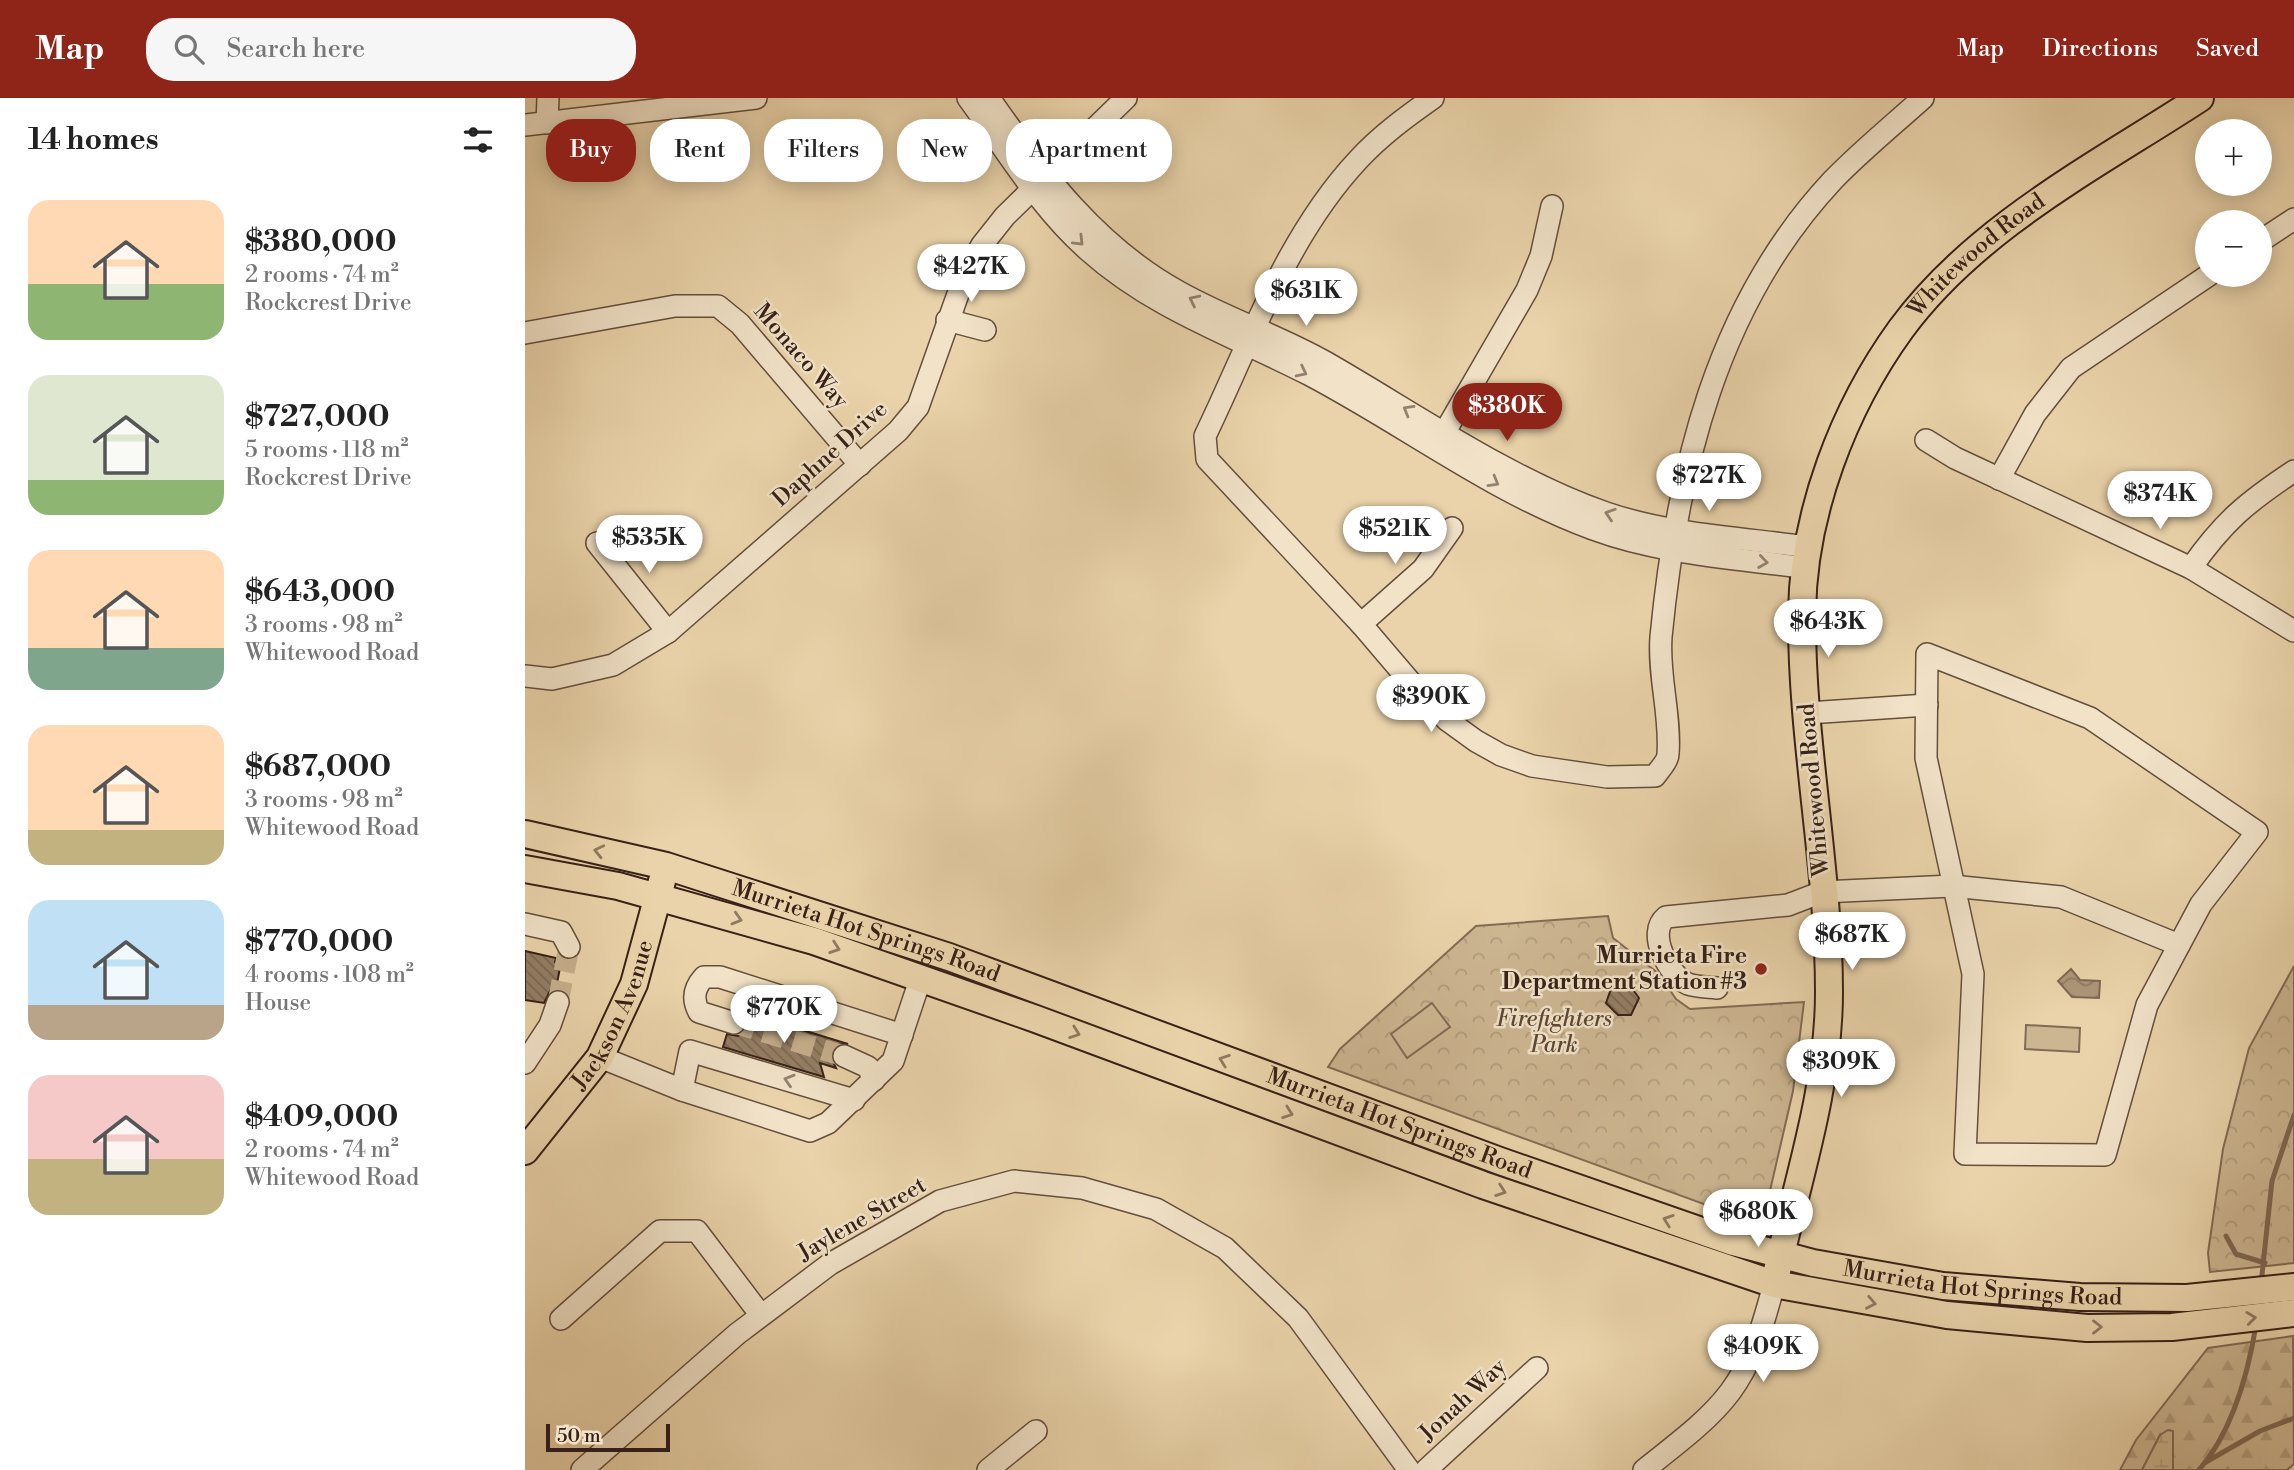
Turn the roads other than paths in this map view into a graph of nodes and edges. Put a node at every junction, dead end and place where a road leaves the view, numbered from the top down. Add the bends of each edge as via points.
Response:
1 (548, 98) edge
2 (756, 98) edge
3 (968, 98) edge
4 (989, 98) edge
5 (1126, 98) edge
6 (1433, 98) edge
7 (1923, 98) edge
8 (2200, 98) edge
9 (547, 119) edge
10 (580, 119) edge
11 (546, 123) edge
12 (525, 125) edge
13 (1040, 184) junction
14 (1552, 206) dead end
15 (2294, 219) edge
16 (2272, 233) edge
17 (2195, 284) edge
18 (947, 320) junction
19 (985, 330) dead end
20 (525, 333) edge
21 (1252, 336) junction
22 (1440, 440) junction
23 (1926, 440) dead end
24 (860, 465) junction
25 (2294, 471) edge
26 (1999, 479) junction
27 (1452, 528) dead end
28 (1675, 539) junction
29 (597, 543) dead end
30 (1808, 558) junction
31 (2191, 568) junction
32 (1361, 624) junction
33 (2294, 631) edge
34 (668, 632) junction
35 (525, 676) edge
36 (1927, 705) junction
37 (1808, 713) junction
38 (525, 834) edge
39 (666, 866) junction
40 (525, 869) edge
41 (1952, 886) junction
42 (1822, 892) junction
43 (658, 896) junction
44 (525, 924) edge
45 (2179, 945) junction
46 (569, 947) dead end
47 (921, 977) junction
48 (1717, 988) dead end
49 (558, 1002) tunnel mouth
50 (1083, 1008) junction
51 (734, 1023) tunnel mouth
52 (902, 1035) junction
53 (844, 1056) tunnel mouth
54 (600, 1057) junction
55 (525, 1063) edge
56 (874, 1080) junction
57 (682, 1090) junction
58 (854, 1100) junction
59 (526, 1147) edge
60 (1781, 1255) junction
61 (1775, 1284) junction
62 (2294, 1287) edge
63 (760, 1314) junction
64 (2291, 1314) edge
65 (561, 1319) dead end
66 (1537, 1368) dead end
67 (1036, 1431) dead end
68 (593, 1467) edge
69 (988, 1470) edge
70 (1409, 1470) edge
71 (1426, 1470) edge
72 (1644, 1470) edge

1 - 9 street
2 - 10 street
3 - 13 street
4 - 13 street
5 - 13 street, Daphne Drive
6 - 21 street via 1389,129 1323,204 1294,249
7 - 28 street via 1833,180 1759,281 1724,347 1705,398
8 - 30 main road, Whitewood Road via 2022,214 1932,293 1871,376 1847,425 1815,513
11 - 12 street
13 - 18 street, Daphne Drive via 982,245
13 - 21 street via 1065,228 1115,273 1160,303
14 - 22 street via 1541,256 1527,289
15 - 16 street
17 - 26 street via 2071,368 2035,414
18 - 19 street
18 - 24 street, Daphne Drive via 918,407 898,432
20 - 24 street, Monaco Way via 675,306 718,306 740,324
21 - 22 street via 1325,362
21 - 32 street via 1205,436 1207,459
22 - 28 street via 1576,502
23 - 26 street
24 - 34 street, Daphne Drive
25 - 31 street via 2243,505 2216,532
26 - 31 street
27 - 32 street via 1423,569
28 - 30 street
28 - 32 street via 1661,639 1668,756 1655,776 1607,777 1532,766 1501,755 1447,720
29 - 34 street
30 - 37 main road, Whitewood Road via 1802,611
31 - 33 street
34 - 35 street, Daphne Drive via 613,665 552,679
36 - 37 street
36 - 41 street via 1926,758
36 - 45 street via 1927,654 2090,718 2257,832 2201,904
37 - 42 main road, Whitewood Road
39 -> 38 main road, Murrieta Hot Springs Road
39 - 43 main road, Jackson Avenue
39 - 50 main road, Murrieta Hot Springs Road via 949,957
40 - 43 main road, Murrieta Hot Springs Road
41 - 42 street
41 - 45 street via 2061,897
41 - 45 street via 1973,974 1965,1154 2105,1156 2147,1005
42 - 48 street via 1788,905 1666,917 1660,922 1661,949 1671,969 1688,984
42 - 60 main road, Whitewood Road via 1829,992 1826,1054
43 -> 47 main road, Murrieta Hot Springs Road
43 - 54 main road, Jackson Avenue via 634,984
44 - 46 street via 561,932
47 - 50 main road via 931,969 953,971 1064,1010
47 - 52 street
47 -> 61 main road, Murrieta Hot Springs Road via 1483,1185
49 - 55 street via 550,1025
60 -> 50 main road, Murrieta Hot Springs Road via 1500,1161
51 - 52 street via 699,1012 695,993 704,977 720,977
52 - 56 street via 893,1061
53 - 56 street via 867,1068
54 - 57 street
54 - 59 main road, Jackson Avenue
56 - 58 street
57 - 58 street via 810,1131 828,1123
58 -> 57 street via 690,1051
60 - 61 main road, Whitewood Road
60 - 62 main road, Murrieta Hot Springs Road via 1881,1277 2014,1293 2136,1298 2222,1296
61 -> 64 main road, Murrieta Hot Springs Road via 1879,1305 2009,1323 2087,1328 2172,1327
61 - 72 street, Whitewood Road via 1758,1343 1739,1383 1704,1423
63 - 65 street via 697,1231 660,1231
63 - 68 street, Jaylene Street
63 - 70 street, Jaylene Street via 830,1264 940,1201 1014,1181 1083,1188 1156,1209 1225,1248 1298,1318
66 - 71 street, Jonah Way
67 - 69 street

